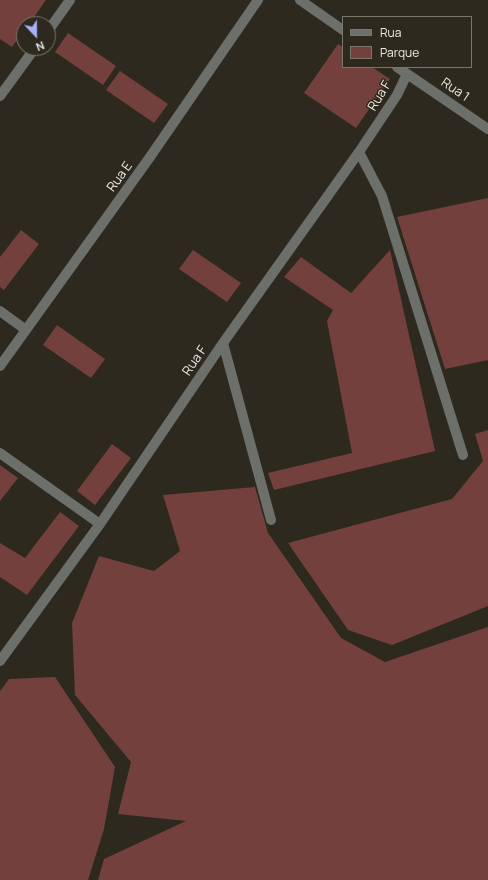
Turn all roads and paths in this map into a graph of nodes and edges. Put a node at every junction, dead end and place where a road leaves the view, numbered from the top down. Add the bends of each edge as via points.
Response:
1 (70, 0) edge
2 (258, 0) edge
3 (300, 0) edge
4 (56, 20) edge
5 (342, 29) edge
6 (29, 56) edge
7 (398, 68) edge
8 (407, 74) junction
9 (0, 96) edge
10 (488, 129) edge
11 (359, 152) junction
12 (0, 311) edge
13 (26, 330) junction
14 (223, 344) junction
15 (0, 366) edge
16 (0, 453) edge
17 (464, 456) dead end
18 (271, 520) dead end
19 (100, 524) junction
20 (0, 661) edge

1 - 4 street
2 - 13 street, Rua E
3 - 5 street
6 - 9 street
7 - 8 street, Rua 1
8 - 10 street, Rua 1
8 - 11 street, Rua F via 397,95
11 - 14 street, Rua F
11 - 17 street via 382,196
12 - 13 street
13 - 15 street, Rua E
14 - 18 street
14 - 19 street, Rua F
16 - 19 street
19 - 20 street, Rua F

